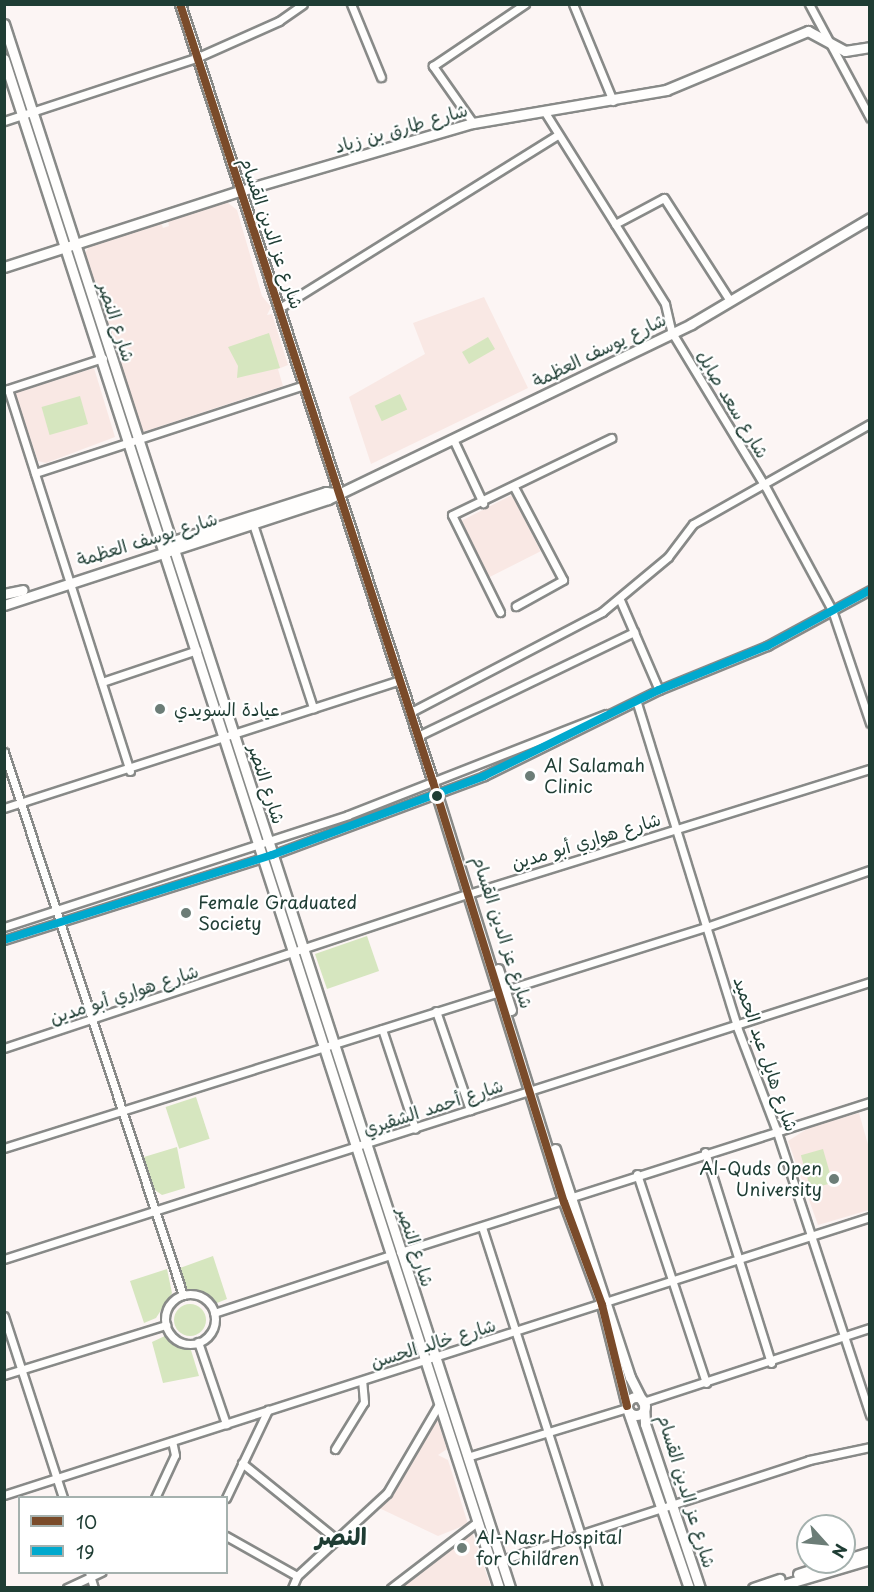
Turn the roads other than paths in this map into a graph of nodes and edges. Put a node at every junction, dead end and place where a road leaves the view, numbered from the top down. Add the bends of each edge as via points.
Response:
1 (180, 4) edge
2 (303, 4) edge
3 (351, 4) edge
4 (525, 4) edge
5 (573, 4) edge
6 (809, 4) edge
7 (4, 24) edge
8 (824, 37) junction
9 (870, 47) edge
10 (196, 58) junction
11 (4, 59) edge
12 (381, 77) dead end
13 (613, 101) junction
14 (26, 114) junction
15 (546, 114) junction
16 (870, 118) edge
17 (4, 121) edge
18 (473, 123) junction
19 (557, 135) junction
20 (240, 191) junction
21 (870, 218) edge
22 (615, 224) junction
23 (71, 247) junction
24 (4, 267) edge
25 (730, 301) junction
26 (281, 308) junction
27 (671, 332) junction
28 (103, 358) junction
29 (304, 385) junction
30 (6, 389) edge
31 (870, 424) edge
32 (611, 438) dead end
33 (453, 439) junction
34 (134, 441) junction
35 (35, 473) junction
36 (765, 486) junction
37 (514, 487) junction
38 (337, 492) junction
39 (483, 502) junction
40 (253, 524) junction
41 (167, 546) junction
42 (68, 579) junction
43 (870, 590) edge
44 (4, 594) edge
45 (620, 600) junction
46 (4, 605) edge
47 (516, 606) dead end
48 (832, 610) junction
49 (500, 612) dead end
50 (634, 632) junction
51 (197, 650) junction
52 (400, 680) junction
53 (102, 682) junction
54 (659, 690) junction
55 (637, 703) junction
56 (314, 708) junction
57 (412, 711) junction
58 (870, 723) edge
59 (420, 735) junction
60 (230, 736) junction
61 (4, 752) edge
62 (870, 769) edge
63 (130, 771) junction
64 (435, 781) junction
65 (438, 794) junction
66 (21, 803) junction
67 (4, 808) edge
68 (676, 829) junction
69 (264, 843) junction
70 (267, 855) junction
71 (870, 870) edge
72 (471, 893) junction
73 (56, 910) junction
74 (60, 924) junction
75 (709, 926) junction
76 (4, 927) edge
77 (4, 940) edge
78 (299, 952) junction
79 (870, 982) edge
80 (501, 989) junction
81 (436, 1011) junction
82 (93, 1020) junction
83 (737, 1027) junction
84 (382, 1029) junction
85 (336, 1045) junction
86 (4, 1048) edge
87 (324, 1049) junction
88 (535, 1091) junction
89 (870, 1102) edge
90 (470, 1110) junction
91 (123, 1113) junction
92 (415, 1129) junction
93 (776, 1129) junction
94 (360, 1147) junction
95 (4, 1148) edge
96 (705, 1152) junction
97 (637, 1174) junction
98 (568, 1199) junction
99 (155, 1211) junction
100 (870, 1217) edge
101 (482, 1227) junction
102 (810, 1239) junction
103 (395, 1253) junction
104 (4, 1259) edge
105 (739, 1259) junction
106 (673, 1281) junction
107 (183, 1295) junction
108 (605, 1304) junction
109 (214, 1313) junction
110 (4, 1316) edge
111 (166, 1325) junction
112 (870, 1328) edge
113 (515, 1334) junction
114 (842, 1336) junction
115 (198, 1342) junction
116 (431, 1357) junction
117 (771, 1363) junction
118 (22, 1369) junction
119 (4, 1375) edge
120 (362, 1381) junction
121 (706, 1383) junction
122 (644, 1403) junction
123 (438, 1406) junction
124 (628, 1408) junction
125 (268, 1410) junction
126 (870, 1415) edge
127 (226, 1424) junction
128 (547, 1433) junction
129 (172, 1441) junction
130 (870, 1447) edge
131 (335, 1449) dead end
132 (467, 1457) junction
133 (242, 1463) junction
134 (56, 1477) junction
135 (4, 1496) edge
136 (63, 1496) edge
137 (155, 1496) edge
138 (227, 1496) edge
139 (670, 1506) junction
140 (477, 1522) junction
141 (228, 1537) edge
142 (582, 1538) junction
143 (337, 1540) junction
144 (870, 1559) edge
145 (502, 1560) junction
146 (796, 1574) edge
147 (90, 1576) edge
148 (297, 1576) junction
149 (67, 1587) edge
150 (94, 1587) edge
151 (292, 1587) edge
152 (391, 1587) edge
153 (499, 1587) edge
154 (510, 1587) edge
155 (598, 1587) edge
156 (689, 1587) edge
157 (700, 1587) edge
158 (753, 1587) edge
159 (773, 1587) edge

1 - 10 main road, شارع عز الدين القسام
2 - 10 street via 279,21
3 - 12 street
4 - 18 street via 433,66
5 - 13 street
6 - 8 street
7 - 14 main road, شارع النصر
8 - 9 main road via 845,51
8 - 13 main road, شارع طارق بن زياد via 808,31 666,90
8 - 16 street
10 - 14 street
10 - 20 main road, شارع عز الدين القسام
11 - 14 main road, شارع النصر
13 - 15 main road, شارع طارق بن زياد
14 - 17 street
14 - 23 main road, شارع النصر
15 - 18 main road, شارع طارق بن زياد
15 - 19 street, شارع سعد صايل
18 - 20 main road, شارع طارق بن زياد
19 - 22 street, شارع سعد صايل
19 - 26 street
20 - 23 main road, شارع طارق بن زياد
20 - 26 main road, شارع عز الدين القسام
21 - 25 main road, شارع يوسف العظمة
22 - 25 street via 664,198
22 - 27 street, شارع سعد صايل via 665,304
23 - 24 main road, شارع طارق بن زياد
23 - 28 main road, شارع النصر
23 - 34 main road, شارع النصر
25 - 27 main road, شارع يوسف العظمة
26 - 29 main road, شارع عز الدين القسام
27 - 33 main road, شارع يوسف العظمة
27 - 36 street, شارع سعد صايل
28 - 30 street
28 - 34 main road, شارع النصر
29 - 34 street
29 - 38 main road, شارع عز الدين القسام
30 - 35 street
31 - 36 street
32 - 37 street
33 - 38 main road, شارع يوسف العظمة
33 - 39 street
34 - 35 street
34 - 41 main road, شارع النصر
35 - 42 street
36 - 45 street via 693,524 668,556
36 - 48 street, شارع سعد صايل
37 - 39 street
37 - 47 street via 563,580
38 - 40 main road, شارع يوسف العظمة
38 - 41 main road, شارع يوسف العظمة via 326,492
38 - 52 main road, شارع عز الدين القسام
38 - 57 main road, شارع عز الدين القسام
39 - 49 street via 452,515
40 - 41 main road, شارع يوسف العظمة
40 - 56 street
41 - 42 main road, شارع يوسف العظمة
41 - 51 main road, شارع النصر
41 - 60 main road, شارع النصر
42 - 44 main road, شارع يوسف العظمة
42 - 46 main road, شارع يوسف العظمة
42 - 53 street
43 - 48 street
45 - 50 street
45 - 57 street
48 - 54 street via 767,646
48 - 58 street, شارع سعد صايل
50 - 54 street
50 - 59 street
51 - 53 street
51 - 60 main road, شارع النصر
52 - 56 street
52 - 57 main road, شارع عز الدين القسام
53 - 63 street
54 - 55 street
55 - 64 street
55 - 65 street
55 - 68 street, شارع هايل عبد الحميد
56 - 60 street
57 - 59 main road, شارع عز الدين القسام
59 - 64 main road, شارع عز الدين القسام
60 - 63 street
60 - 69 main road, شارع النصر
61 - 66 street
62 - 68 street, شارع هواري أبو مدين
63 - 66 street
64 - 65 main road, شارع عز الدين القسام
64 - 69 street
65 - 70 street
65 - 72 main road, شارع عز الدين القسام
66 - 67 street
66 - 73 street
68 - 72 street, شارع هواري أبو مدين
68 - 75 street, شارع هايل عبد الحميد
69 - 70 main road, شارع النصر
69 - 73 street
70 - 74 street
70 - 78 main road, شارع النصر
71 - 75 street
72 - 78 street, شارع هواري أبو مدين
72 - 80 main road, شارع عز الدين القسام
73 - 74 street
73 - 76 street
74 - 77 street
74 - 82 street
75 - 80 street
75 - 83 street, شارع هايل عبد الحميد
78 - 82 street, شارع هواري أبو مدين
78 - 85 main road, شارع النصر
78 - 87 main road, شارع النصر
79 - 83 street, شارع أحمد الشقيري
80 - 81 street
80 - 88 main road, شارع عز الدين القسام
81 - 84 street
81 - 90 street
82 - 86 street, شارع هواري أبو مدين
82 - 91 street
83 - 88 street, شارع أحمد الشقيري
83 - 93 street, شارع هايل عبد الحميد
84 - 85 street
84 - 92 street
85 - 87 street
85 - 94 main road, شارع النصر
87 - 91 street
87 - 94 main road, شارع النصر
88 - 90 street, شارع أحمد الشقيري
88 - 98 main road, شارع عز الدين القسام
89 - 93 street
90 - 92 street, شارع أحمد الشقيري
91 - 95 street
91 - 99 street
92 - 94 street, شارع أحمد الشقيري
93 - 96 street
93 - 102 street, شارع هايل عبد الحميد
94 - 99 street, شارع أحمد الشقيري
94 - 103 main road, شارع النصر
96 - 97 street
96 - 105 street
97 - 98 street
97 - 106 street
98 - 101 street
98 - 108 main road, شارع عز الدين القسام
99 - 104 street, شارع أحمد الشقيري
99 - 107 street
100 - 102 street, شارع خالد الحسن
101 - 103 street
101 - 113 street
102 - 105 street, شارع خالد الحسن
102 - 114 street, شارع هايل عبد الحميد
103 - 109 street
103 - 116 main road, شارع النصر
105 - 106 street, شارع خالد الحسن
105 - 117 street
106 - 108 street, شارع خالد الحسن
106 - 121 street
107 - 109 street via 199,1296
107 - 111 street via 167,1310
108 - 113 street, شارع خالد الحسن
108 - 122 main road, شارع عز الدين القسام via 630,1377
108 - 124 main road, شارع عز الدين القسام
109 - 115 street via 213,1328
110 - 118 street
111 - 115 street via 182,1342
111 - 118 street
112 - 114 street
113 - 116 street, شارع خالد الحسن
113 - 128 street
114 - 117 street
114 - 126 street, شارع هايل عبد الحميد
115 - 127 street
116 - 120 street, شارع خالد الحسن
116 - 123 main road, شارع النصر
116 - 132 main road, شارع النصر
117 - 121 street
118 - 119 street
118 - 134 street
120 - 125 street, شارع خالد الحسن
120 - 131 street via 364,1402
121 - 122 street
122 - 124 main road via 640,1414
122 - 139 main road, شارع عز الدين القسام via 645,1424
123 - 140 main road, شارع النصر
123 - 143 street via 387,1493
124 - 128 street
124 - 139 main road, شارع عز الدين القسام
125 - 127 street, شارع خالد الحسن
125 - 133 street
127 - 129 street, شارع خالد الحسن
128 - 132 street
128 - 142 street
129 - 134 street, شارع خالد الحسن
129 - 137 street via 175,1455
130 - 139 street via 809,1460
132 - 145 main road, شارع النصر
133 - 138 street
133 - 143 street
134 - 135 street, شارع خالد الحسن
134 - 136 street
139 - 142 street
139 - 156 main road, شارع عز الدين القسام
139 - 157 main road, شارع عز الدين القسام
140 - 152 street
140 - 153 main road, شارع النصر
141 - 148 street
142 - 145 street
142 - 155 street
143 - 148 street
144 - 159 main road
145 - 154 main road, شارع النصر
146 - 158 main road
147 - 149 street
147 - 150 street
148 - 151 street

